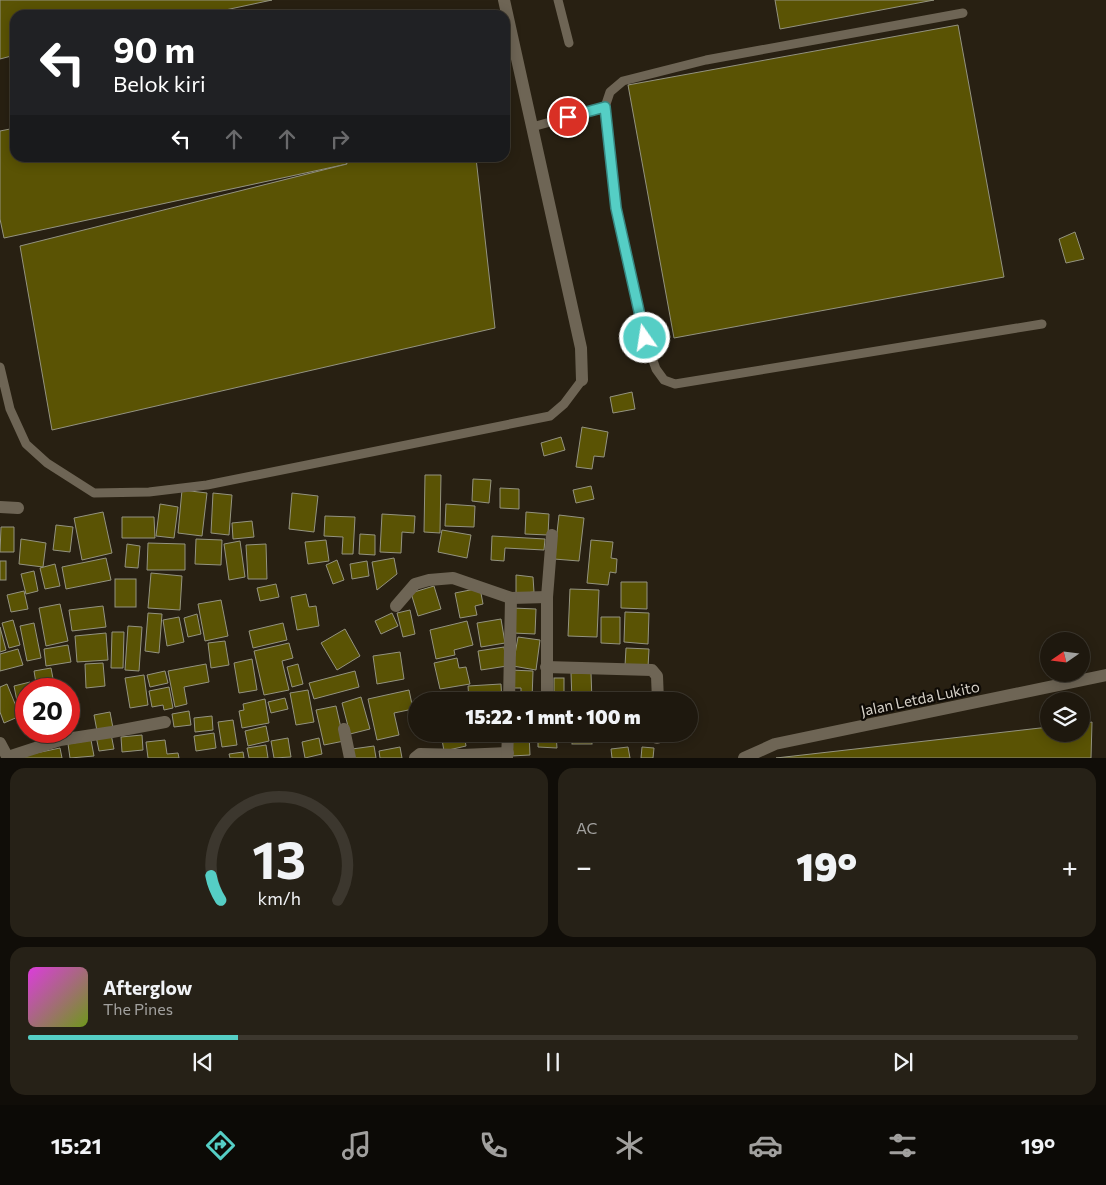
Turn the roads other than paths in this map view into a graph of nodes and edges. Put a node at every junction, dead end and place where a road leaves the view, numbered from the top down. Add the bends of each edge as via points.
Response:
1 (558, 0) edge
2 (963, 13) dead end
3 (510, 27) edge
4 (569, 43) dead end
5 (605, 107) junction
6 (532, 126) junction
7 (1042, 324) dead end
8 (0, 367) edge
9 (582, 380) joint
10 (0, 507) edge
11 (18, 508) dead end
12 (552, 535) dead end
13 (547, 597) junction
14 (512, 598) junction
15 (396, 606) dead end
16 (546, 667) junction
17 (1106, 675) edge
18 (509, 692) edge
19 (547, 692) edge
20 (658, 692) edge
21 (165, 722) dead end
22 (344, 730) dead end
23 (508, 742) edge
24 (0, 743) edge
25 (507, 755) edge
26 (8, 757) edge
27 (350, 758) edge
28 (415, 758) edge
29 (744, 758) edge

1 - 4 lane
2 - 5 lane via 706,60 623,81 610,92
3 - 6 street
5 - 6 lane
5 - 7 lane via 616,208 645,338 656,369 664,380 675,384
6 - 9 street via 581,348
8 - 9 lane via 10,409 26,444 47,463 94,493 148,492 207,485 550,416
10 - 11 street
12 - 13 street
13 - 14 street
13 - 16 street
14 - 15 street via 453,578 415,584
14 - 18 street
16 - 19 street
16 - 20 street via 652,670 657,676
17 - 29 street, Jalan Letda Lukito via 775,744
21 - 26 street via 60,740
22 - 27 street
23 - 25 street
24 - 26 street
25 - 28 street via 420,754

